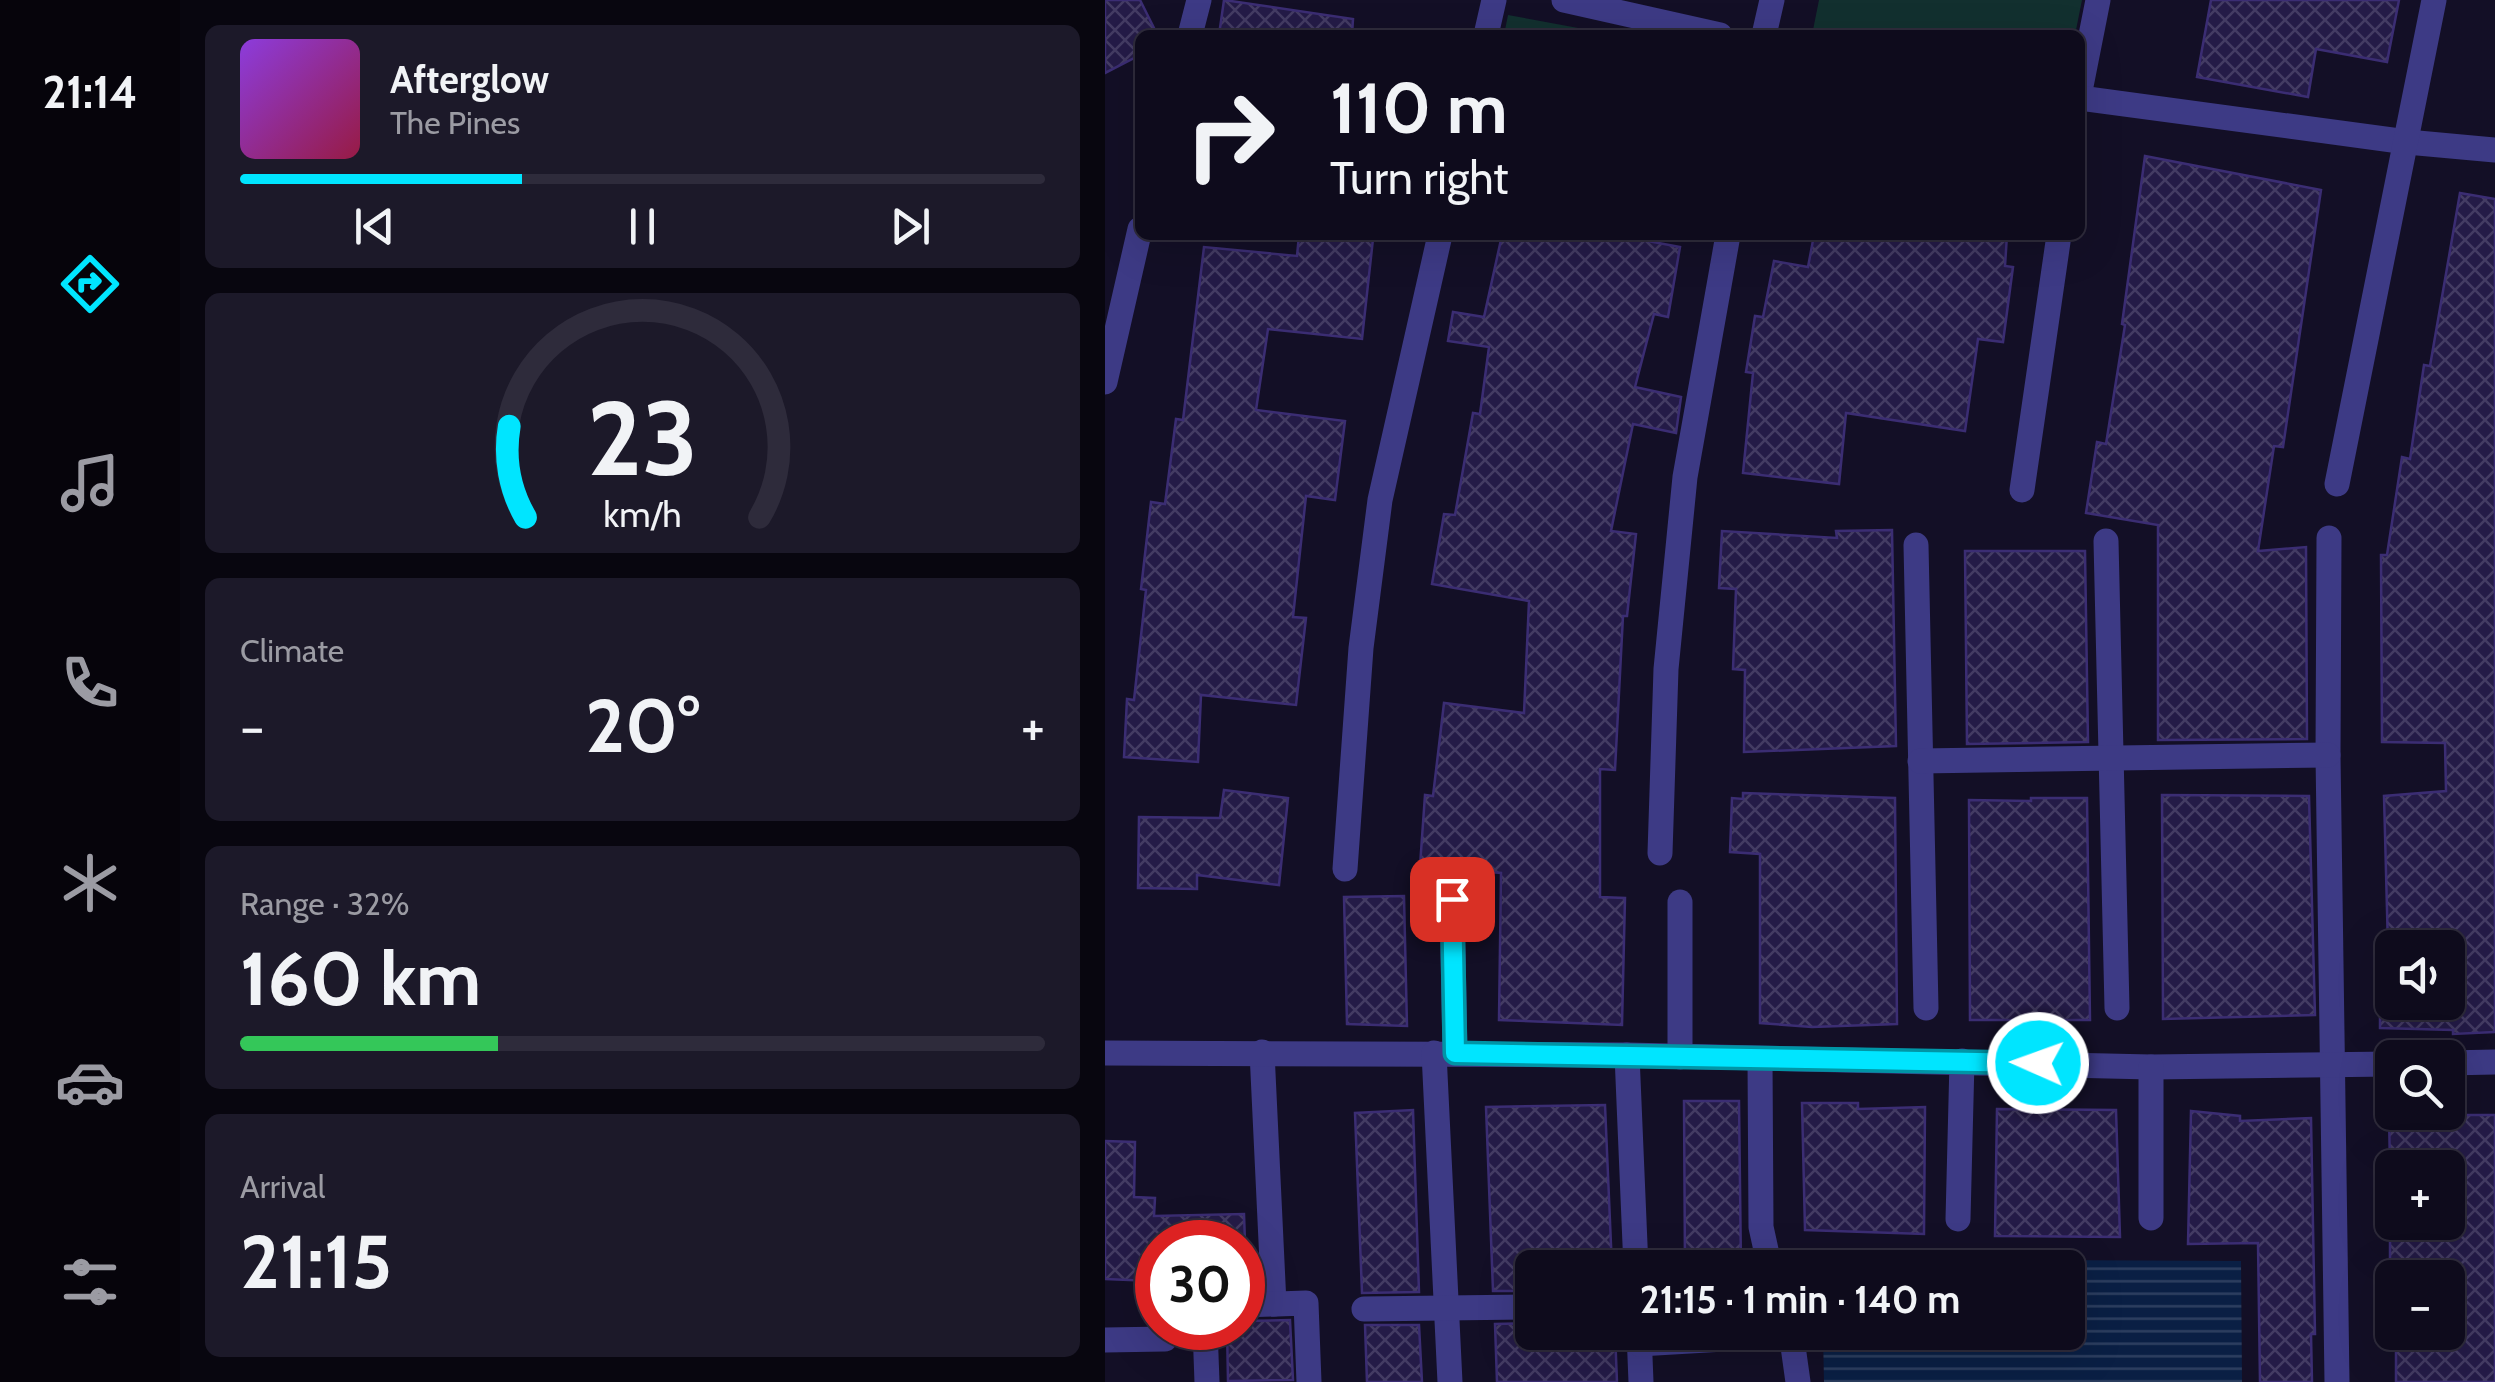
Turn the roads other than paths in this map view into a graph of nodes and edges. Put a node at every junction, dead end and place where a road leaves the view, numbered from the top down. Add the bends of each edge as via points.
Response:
1 (1199, 0) edge
2 (1493, 0) edge
3 (1564, 0) edge
4 (1771, 0) edge
5 (2098, 0) edge
6 (2434, 0) edge
7 (1191, 30) edge
8 (1486, 30) edge
9 (1697, 30) edge
10 (1765, 30) edge
11 (2085, 69) edge
12 (2085, 96) edge
13 (2407, 142) junction
14 (2495, 150) edge
15 (1137, 240) edge
16 (1439, 240) edge
17 (1727, 240) edge
18 (2058, 240) edge
19 (1105, 382) edge
20 (2337, 484) dead end
21 (2022, 490) dead end
22 (2329, 538) dead end
23 (2106, 541) dead end
24 (1916, 545) dead end
25 (2328, 755) junction
26 (2111, 759) junction
27 (1920, 762) junction
28 (1659, 854) dead end
29 (1345, 868) dead end
30 (1452, 899) dead end
31 (1680, 902) dead end
32 (1925, 1008) dead end
33 (2117, 1008) dead end
34 (1105, 1052) edge
35 (1261, 1052) junction
36 (1444, 1053) junction
37 (1627, 1056) junction
38 (1679, 1057) junction
39 (1760, 1060) junction
40 (1962, 1060) junction
41 (2495, 1062) edge
42 (2465, 1063) edge
43 (2375, 1065) edge
44 (2333, 1066) junction
45 (2151, 1067) junction
46 (2151, 1218) dead end
47 (1958, 1219) dead end
48 (1635, 1250) edge
49 (1766, 1250) edge
50 (1274, 1304) junction
51 (1265, 1305) edge
52 (1515, 1307) edge
53 (1446, 1308) junction
54 (1364, 1309) dead end
55 (1105, 1340) edge
56 (1135, 1340) edge
57 (1206, 1350) edge
58 (1640, 1350) edge
59 (1793, 1350) edge
60 (1207, 1382) edge
61 (1309, 1382) edge
62 (1450, 1382) edge
63 (1641, 1382) edge
64 (1798, 1382) edge
65 (2337, 1382) edge

1 - 7 street
2 - 8 street
3 - 9 street
4 - 10 street
5 - 11 street
6 - 13 street
12 - 13 street
13 - 14 street
13 - 20 street
15 - 19 street
16 - 29 street via 1380,500
17 - 28 street via 1685,477 1666,669
18 - 21 street
22 - 25 street
23 - 26 street
24 - 27 street
25 - 26 street
25 - 44 street
26 - 27 street
26 - 33 street
27 - 32 street
30 - 36 street
31 - 38 street
34 - 35 street
35 - 36 street
35 - 50 street
36 - 37 street
36 - 53 street
37 - 38 street
37 - 48 street
38 - 39 street
39 - 40 street
39 - 49 street
40 - 45 street
40 - 47 street
41 - 42 street
43 - 44 street
44 - 45 street
44 - 65 street
45 - 46 street
50 - 51 street
50 - 61 street via 1306,1303
52 - 53 street
53 - 54 street
53 - 62 street
55 - 56 street
57 - 60 street
58 - 63 street
59 - 64 street

